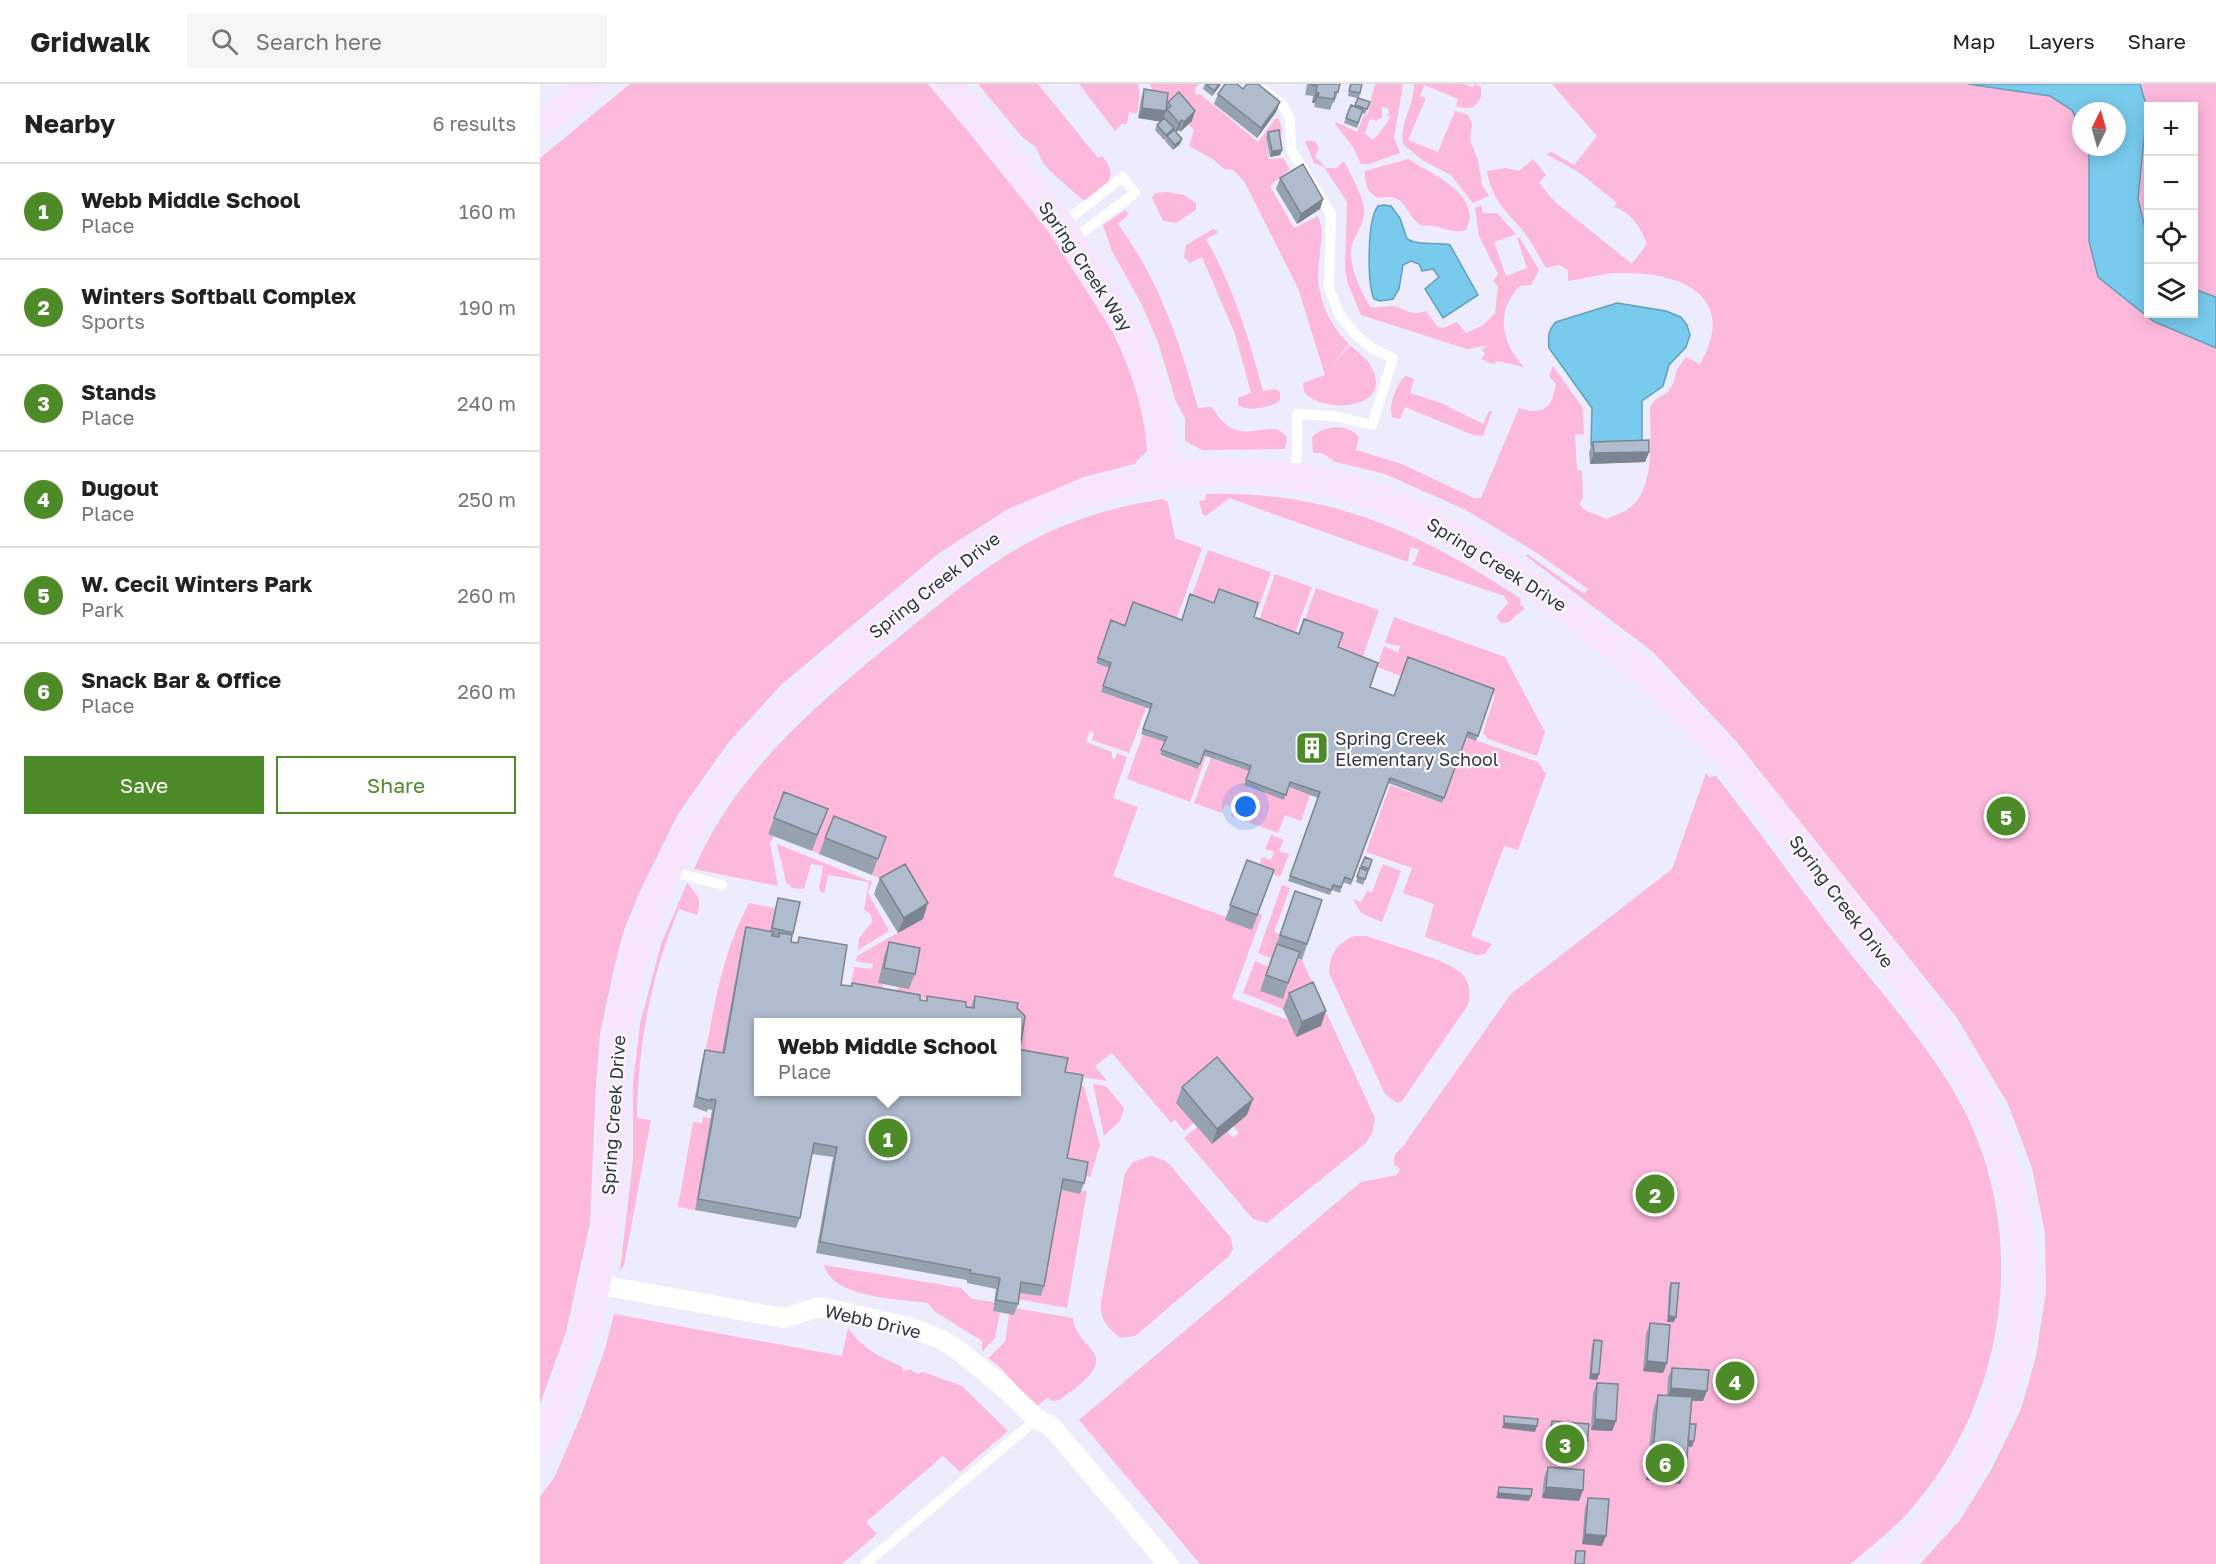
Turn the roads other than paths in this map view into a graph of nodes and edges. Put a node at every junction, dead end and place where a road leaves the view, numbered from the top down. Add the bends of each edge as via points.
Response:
1 (590, 84) edge
2 (948, 84) edge
3 (1255, 84) edge
4 (540, 125) edge
5 (1067, 232) junction
6 (1171, 475) junction
7 (1294, 477) junction
8 (667, 870) junction
9 (722, 885) dead end
10 (595, 1284) junction
11 (1037, 1419) junction
12 (540, 1443) edge
13 (865, 1564) edge
14 (1168, 1564) edge
15 (1891, 1564) edge

1 - 4 street
2 - 5 street, Spring Creek Way
3 - 7 lane via 1282,104 1290,119 1291,150 1331,214 1329,288 1339,314 1372,350 1393,358 1372,425 1334,416 1297,414
5 - 5 lane via 1123,177 1135,193
5 - 6 street, Spring Creek Way via 1134,339 1155,402 1162,448
6 - 7 street, Spring Creek Drive via 1228,472
6 - 8 street, Spring Creek Drive via 1108,488 1030,516 962,560 797,698 719,785
7 - 15 street, Spring Creek Drive via 1380,499 1424,517 1569,609 1620,651 1708,735 1779,818 1893,968 1975,1088 2012,1183 2022,1256 2022,1321 2002,1405 1990,1431 1940,1512
8 - 9 lane
8 - 10 street, Spring Creek Drive via 634,962 620,1023 613,1070 610,1188
10 - 11 street, Webb Drive via 784,1318 820,1307 909,1327 940,1339 976,1363
10 - 12 street, Spring Creek Drive via 578,1354
11 - 13 lane
11 - 14 street, Webb Drive via 1051,1426

